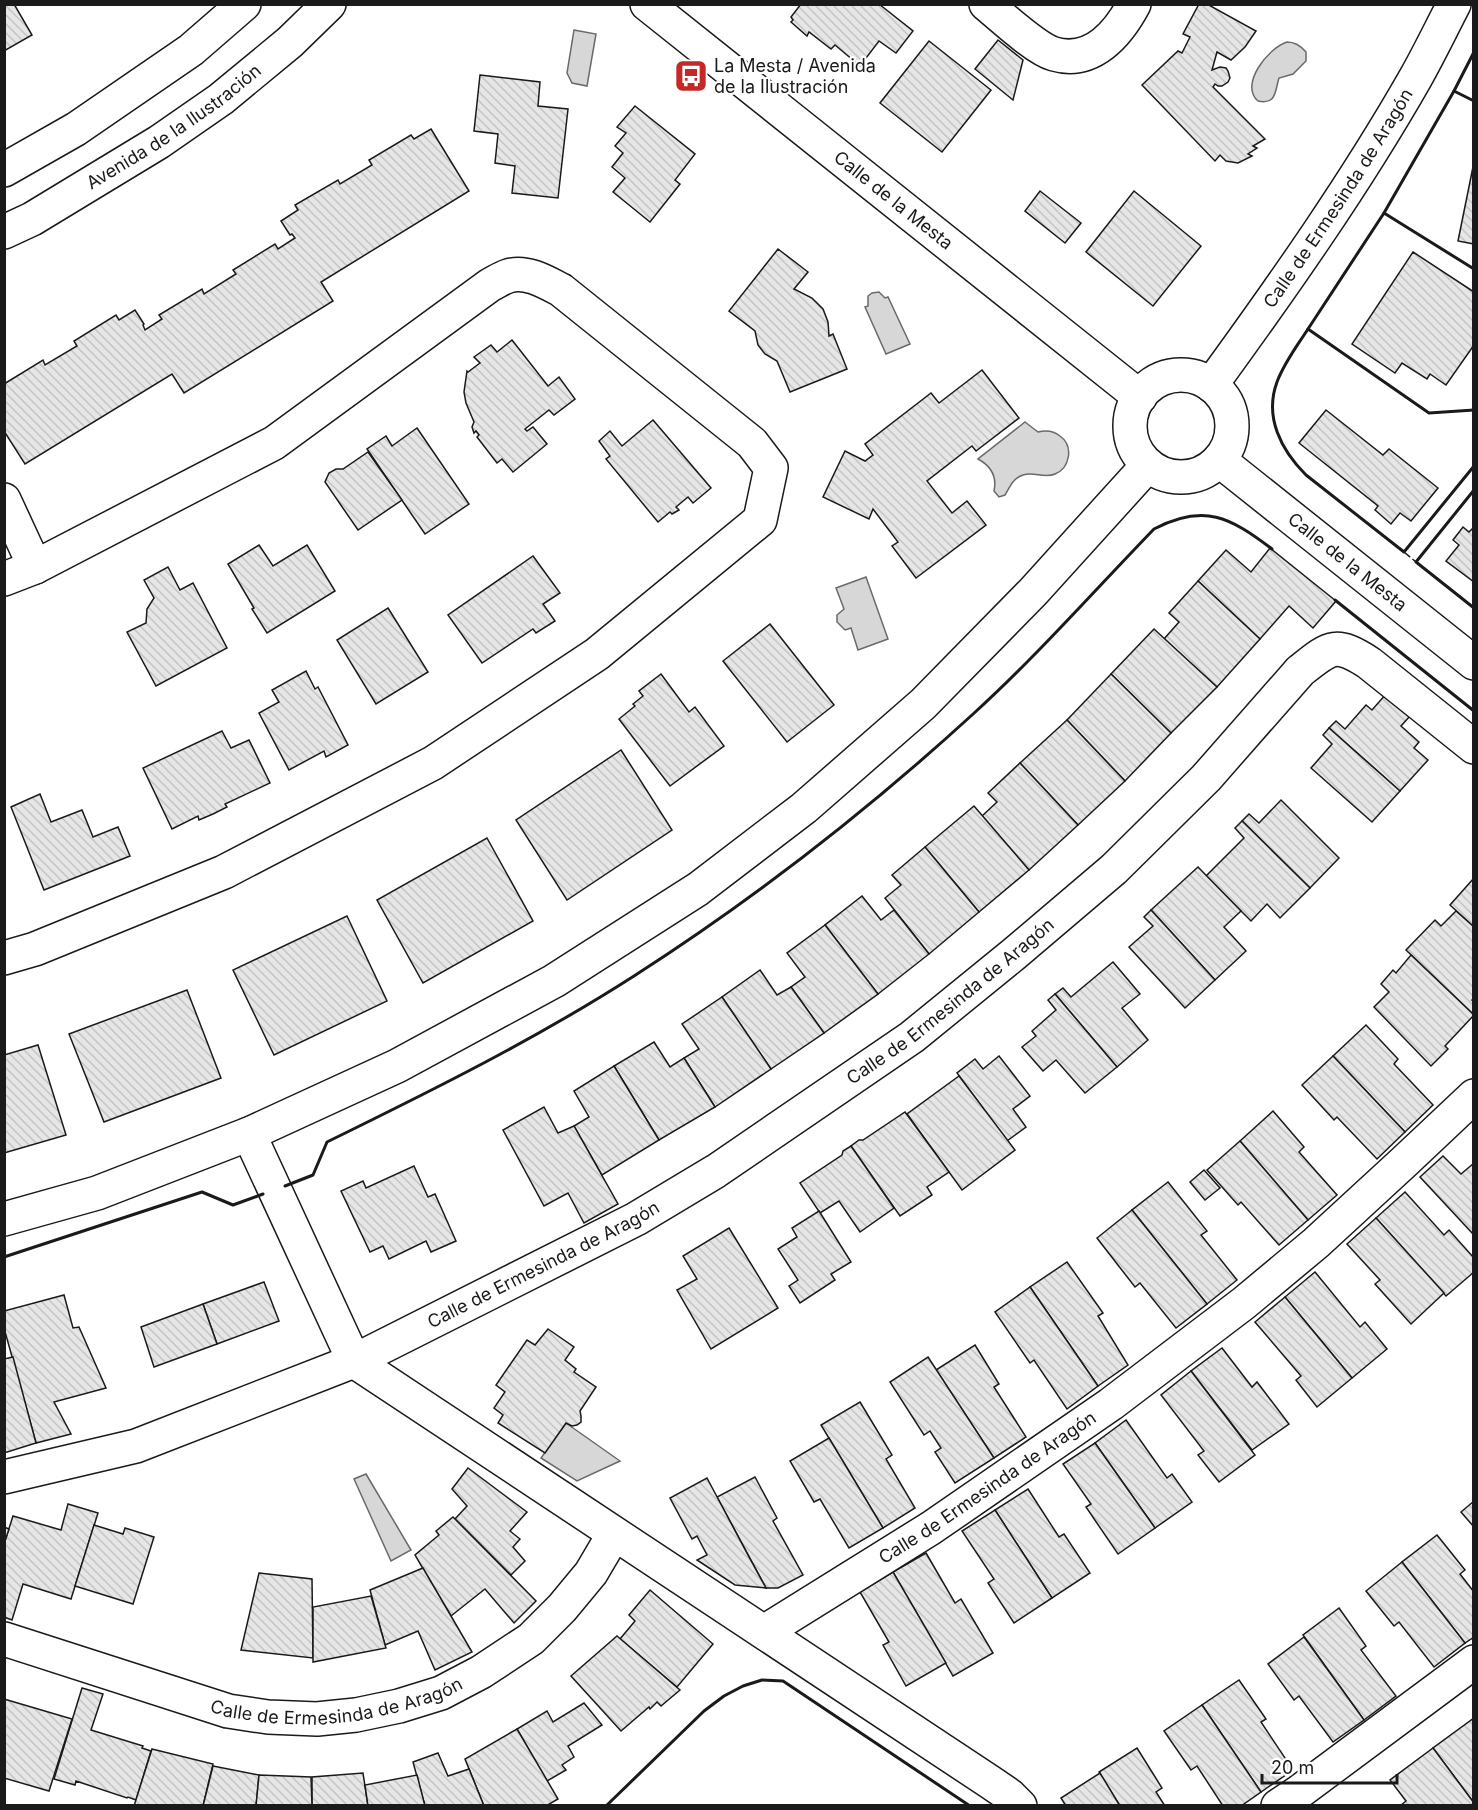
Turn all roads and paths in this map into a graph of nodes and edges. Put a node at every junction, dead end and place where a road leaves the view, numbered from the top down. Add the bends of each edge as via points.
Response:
1 (244, 4) edge
2 (329, 4) edge
3 (647, 4) edge
4 (986, 4) edge
5 (1134, 4) edge
6 (1454, 4) edge
7 (4, 170) edge
8 (4, 232) edge
9 (1211, 385) junction
10 (1140, 397) junction
11 (1219, 460) junction
12 (1148, 465) junction
13 (4, 500) edge
14 (35, 567) junction
15 (4, 579) edge
16 (1473, 663) edge
17 (1473, 747) edge
18 (4, 958) edge
19 (1473, 1096) edge
20 (249, 1134) junction
21 (4, 1219) edge
22 (354, 1361) junction
23 (4, 1477) edge
24 (614, 1534) junction
25 (764, 1632) junction
26 (4, 1639) edge
27 (1473, 1662) edge
28 (1020, 1806) edge
29 (1278, 1806) edge

1 - 7 street via 181,57 76,129
2 - 8 street, Avenida de la Ilustración via 290,42 168,136
3 - 10 street, Calle de la Mesta
4 - 5 street via 1039,46 1067,56 1083,54 1110,39
6 - 9 street, Calle de Ermesinda de Aragón via 1416,77 1353,179
9 - 10 street via 1190,376 1172,376 1152,385
9 - 11 street via 1231,415 1228,448
10 - 12 street via 1133,411 1132,438
11 - 12 street via 1202,473 1183,477 1163,474
11 - 16 street, Calle de la Mesta
12 - 20 street via 1033,592 923,704 804,808 698,889 554,981 397,1066
13 - 14 street
14 - 15 street
14 - 18 street via 274,443 490,285 518,274 561,290 752,444 771,468 760,520 597,654 433,763 224,872
17 - 22 street, Calle de Ermesinda de Aragón via 1369,663 1352,651 1334,648 1300,671 1206,778 1114,869 912,1037 716,1172 636,1220
19 - 25 street, Calle de Ermesinda de Aragón via 1316,1243 1121,1396 931,1528
20 - 21 street via 96,1193
20 - 22 street
22 - 23 street, Calle de Ermesinda de Aragón via 136,1446
22 - 24 street
24 - 25 street
24 - 26 street, Calle de Ermesinda de Aragón via 591,1573 531,1639 441,1693 356,1715 268,1718 228,1711
25 - 28 street
27 - 29 street

